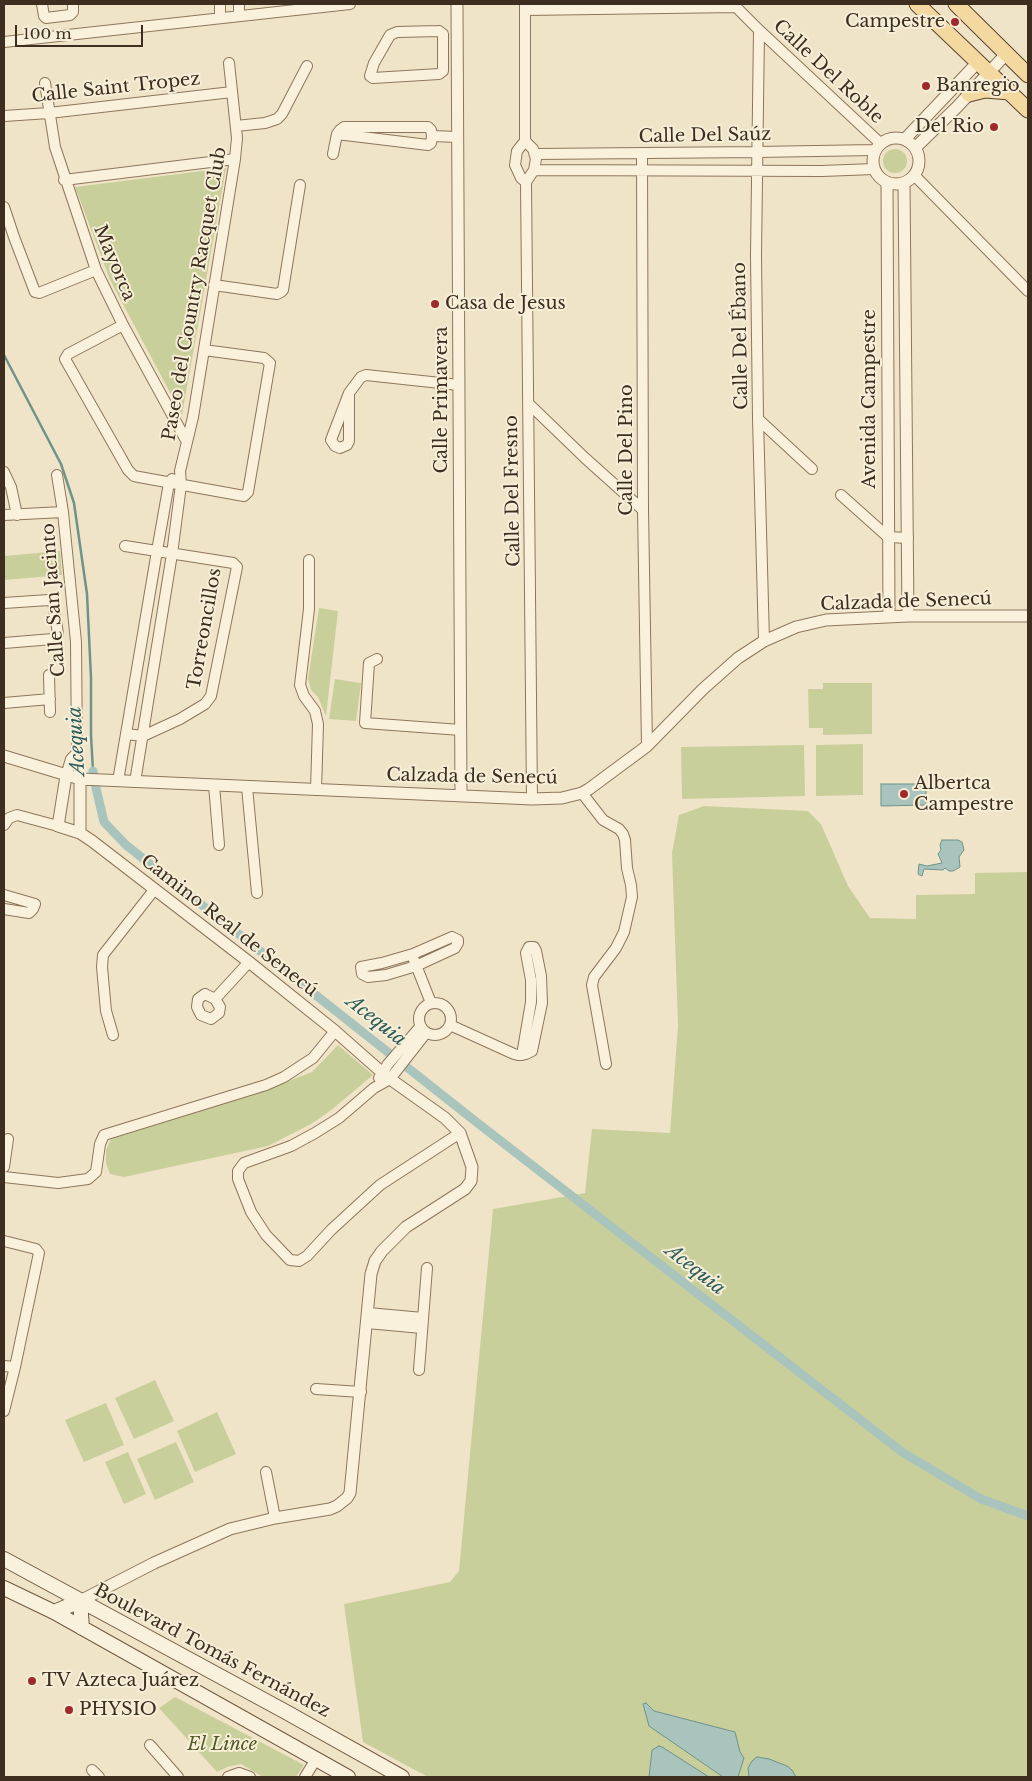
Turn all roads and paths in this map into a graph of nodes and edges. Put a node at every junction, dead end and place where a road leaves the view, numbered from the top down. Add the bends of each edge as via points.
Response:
1 (42, 4) edge
2 (73, 4) edge
3 (220, 4) edge
4 (239, 4) edge
5 (350, 4) edge
6 (457, 4) edge
7 (917, 4) edge
8 (956, 4) edge
9 (734, 5) edge
10 (526, 7) edge
11 (239, 15) junction
12 (220, 17) junction
13 (58, 18) junction
14 (759, 30) junction
15 (60, 36) junction
16 (4, 42) edge
17 (443, 52) junction
18 (457, 52) junction
19 (1006, 54) junction
20 (978, 62) junction
21 (229, 63) dead end
22 (307, 66) dead end
23 (989, 73) junction
24 (1028, 75) edge
25 (45, 84) dead end
26 (232, 92) junction
27 (1010, 92) junction
28 (969, 94) junction
29 (1028, 110) edge
30 (48, 113) junction
31 (4, 116) edge
32 (236, 126) junction
33 (337, 134) junction
34 (432, 136) junction
35 (458, 137) junction
36 (905, 139) junction
37 (525, 141) junction
38 (878, 146) junction
39 (915, 148) junction
40 (757, 152) junction
41 (642, 153) junction
42 (332, 154) dead end
43 (535, 154) junction
44 (235, 160) junction
45 (874, 169) junction
46 (534, 170) junction
47 (642, 170) junction
48 (757, 170) junction
49 (914, 175) junction
50 (64, 180) junction
51 (526, 182) junction
52 (887, 182) junction
53 (904, 182) junction
54 (300, 185) dead end
55 (4, 207) edge
56 (886, 238) junction
57 (904, 238) junction
58 (96, 270) junction
59 (214, 285) junction
60 (1028, 292) edge
61 (123, 325) junction
62 (204, 350) junction
63 (888, 356) junction
64 (906, 356) junction
65 (459, 385) junction
66 (349, 394) dead end
67 (528, 403) junction
68 (758, 419) junction
69 (188, 442) junction
70 (812, 469) dead end
71 (180, 471) junction
72 (4, 472) edge
73 (56, 475) dead end
74 (169, 483) junction
75 (181, 485) junction
76 (841, 495) dead end
77 (888, 500) junction
78 (907, 502) junction
79 (643, 510) junction
80 (63, 512) junction
81 (4, 515) edge
82 (17, 515) junction
83 (888, 537) junction
84 (908, 538) junction
85 (125, 546) dead end
86 (157, 551) junction
87 (172, 554) junction
88 (309, 560) dead end
89 (4, 604) edge
90 (908, 616) junction
91 (1028, 616) edge
92 (889, 617) junction
93 (74, 622) junction
94 (56, 623) junction
95 (764, 641) junction
96 (4, 643) edge
97 (377, 659) dead end
98 (49, 675) dead end
99 (50, 699) junction
100 (4, 703) edge
101 (50, 712) dead end
102 (461, 730) junction
103 (126, 734) junction
104 (143, 736) junction
105 (647, 746) junction
106 (77, 752) junction
107 (4, 756) edge
108 (66, 776) junction
109 (80, 779) junction
110 (118, 781) junction
111 (135, 782) junction
112 (214, 785) junction
113 (248, 787) junction
114 (316, 790) junction
115 (582, 793) junction
116 (461, 796) junction
117 (532, 800) junction
118 (4, 825) edge
119 (58, 826) junction
120 (80, 833) junction
121 (219, 845) dead end
122 (154, 890) junction
123 (257, 893) dead end
124 (4, 895) edge
125 (4, 909) edge
126 (413, 954) junction
127 (249, 962) junction
128 (416, 966) junction
129 (215, 999) dead end
130 (431, 1003) junction
131 (536, 1003) dead end
132 (450, 1025) junction
133 (423, 1030) junction
134 (335, 1031) junction
135 (113, 1035) dead end
136 (606, 1064) dead end
137 (390, 1071) junction
138 (460, 1133) junction
139 (8, 1139) dead end
140 (4, 1167) edge
141 (4, 1177) edge
142 (4, 1241) edge
143 (427, 1268) dead end
144 (368, 1318) junction
145 (423, 1323) junction
146 (4, 1366) edge
147 (15, 1368) junction
148 (419, 1370) dead end
149 (316, 1389) dead end
150 (361, 1392) junction
151 (4, 1411) edge
152 (266, 1472) dead end
153 (275, 1518) junction
154 (4, 1559) edge
155 (4, 1588) edge
156 (80, 1602) junction
157 (54, 1612) junction
158 (82, 1628) junction
159 (150, 1745) dead end
160 (316, 1760) junction
161 (399, 1776) edge
162 (178, 1777) edge
163 (228, 1777) edge
164 (250, 1777) edge
165 (306, 1777) edge
166 (348, 1777) edge

1 - 13 street via 44,17
2 - 13 street via 72,14
3 - 12 street
4 - 11 street
5 - 11 street
6 - 18 street, Calle Primavera
7 - 20 main road
8 - 19 main road
9 - 10 street
9 - 14 street, Calle Del Roble
10 - 37 street, Calle Del Fresno
11 - 12 street
12 - 15 street
13 - 15 street
14 - 38 street, Calle Del Roble
14 - 40 street, Calle Del Ébano
15 - 16 street
17 - 17 street via 443,34 440,31 397,32 388,36 370,75 373,78 439,74
17 - 18 street
18 - 35 street, Calle Primavera
19 - 23 street
19 - 24 main road
20 - 23 main road
20 - 36 street
21 - 26 street, Paseo del Country Racquet Club
22 - 32 street via 277,119
23 - 27 main road
23 - 28 street
25 - 30 street, Mayorca
26 - 30 street, Calle Saint Tropez
26 - 32 street, Paseo del Country Racquet Club
27 - 28 main road via 985,90
27 - 29 main road
28 - 39 street
30 - 31 street, Calle Saint Tropez
30 - 50 street, Mayorca
32 - 44 street, Paseo del Country Racquet Club
33 - 34 street via 428,144
33 - 34 street via 344,128 428,127
33 - 42 street
34 - 35 street
35 - 65 street, Calle Primavera
36 - 38 street via 892,138
36 - 39 street
37 - 43 street
37 - 51 street, Calle Del Fresno via 516,151 515,165
38 - 40 street, Calle Del Saúz
38 - 45 street via 872,162
39 - 49 street via 919,162
40 - 41 street, Calle Del Saúz
40 - 48 street, Calle Del Ébano
41 - 43 street, Calle Del Saúz
41 - 47 street, Calle Del Pino
43 - 46 street
44 - 50 street
44 - 59 street, Paseo del Country Racquet Club
45 - 48 street, Calle Del Saúz
45 - 52 street
46 - 47 street, Calle Del Saúz
46 - 51 street
47 - 48 street, Calle Del Saúz
47 - 79 street, Calle Del Pino
48 - 68 street, Calle Del Ébano
49 - 53 street
49 - 60 street
50 - 58 street, Mayorca
51 - 67 street, Calle Del Fresno
52 - 53 street
52 - 56 street, Avenida Campestre
53 - 57 street, Avenida Campestre
54 - 59 street via 283,290 277,294
55 - 58 street via 35,292
56 - 57 street
56 - 63 street, Avenida Campestre
57 - 64 street, Avenida Campestre
58 - 61 street, Mayorca
59 - 62 street, Paseo del Country Racquet Club
61 - 69 street, Mayorca
61 - 74 street via 68,354 66,361 128,470 134,476
62 - 69 street, Paseo del Country Racquet Club
62 - 75 street via 264,358 270,363 247,495 242,497
63 - 64 street
63 - 77 street, Avenida Campestre
64 - 78 street, Avenida Campestre
65 - 66 street via 366,374 359,378
65 - 102 street, Calle Primavera
67 - 79 street
67 - 117 street, Calle Del Fresno
68 - 70 street
68 - 95 street, Calle Del Ébano
69 - 71 street, Paseo del Country Racquet Club
71 - 74 street, Paseo del Country Racquet Club
71 - 75 street, Paseo del Country Racquet Club
72 - 82 street
73 - 80 street, Calle San Jacinto
74 - 75 street
74 - 86 street
75 - 87 street, Paseo del Country Racquet Club
76 - 83 street
77 - 78 street
77 - 83 street, Avenida Campestre
78 - 84 street, Avenida Campestre
79 - 105 street, Calle Del Pino
80 - 82 street
80 - 93 street, Calle San Jacinto
81 - 82 street
83 - 84 street
83 - 92 street, Avenida Campestre
84 - 90 street, Avenida Campestre
85 - 86 street
86 - 87 street
86 - 103 street
87 - 104 street, Paseo del Country Racquet Club
87 - 104 street, Torreoncillos via 233,563 237,567 211,696 205,704 180,719
88 - 114 street via 309,609 300,685 315,711 318,724
89 - 94 street via 53,601
90 - 91 street, Calzada de Senecú
90 - 92 street, Calzada de Senecú
92 - 95 street, Calzada de Senecú via 826,620 796,627
93 - 94 street
93 - 106 street, Calle San Jacinto
94 - 96 street via 58,634 53,639
95 - 105 street, Calzada de Senecú via 738,658 703,689
97 - 102 street via 369,663 365,723
98 - 99 street
99 - 100 street
99 - 101 street
102 - 116 street, Calle Primavera
103 - 104 street
103 - 110 street
104 - 111 street, Paseo del Country Racquet Club
105 - 115 street, Calzada de Senecú
106 - 108 street, Calle San Jacinto via 71,759
106 - 109 street, Calle San Jacinto
107 - 108 street, Calzada de Senecú
108 - 109 street, Calzada de Senecú
108 - 119 street
109 - 110 street, Calzada de Senecú
109 - 120 street
110 - 111 street, Calzada de Senecú
111 - 112 street, Calzada de Senecú
112 - 113 street, Calzada de Senecú
112 - 121 street
113 - 114 street, Calzada de Senecú
113 - 123 street
114 - 116 street, Calzada de Senecú
115 - 117 street, Calzada de Senecú
115 - 136 street via 603,820 623,834 631,885 632,897 624,932 592,985
116 - 117 street, Calzada de Senecú
118 - 119 street via 17,815
119 - 120 street, Camino Real de Senecú
120 - 122 street, Camino Real de Senecú
122 - 127 street, Camino Real de Senecú
122 - 135 street via 103,955 106,1011
124 - 125 street via 35,904 29,913
126 - 128 street
126 - 128 street via 452,937 458,940 455,948
126 - 128 street via 361,967 362,974 368,977
127 - 129 street
127 - 134 street, Camino Real de Senecú
128 - 130 street
130 - 132 street via 447,1008 451,1016
130 - 133 street via 419,1013
131 - 132 street via 522,1055
132 - 133 street via 440,1035 430,1036
133 - 137 street
134 - 137 street, Camino Real de Senecú
134 - 141 street via 313,1058 284,1077 104,1135 96,1172 88,1179 58,1183
137 - 138 street, Camino Real de Senecú
137 - 138 street via 339,1118 291,1146 244,1163 239,1168 238,1179 251,1212 266,1235 290,1260 299,1261 307,1256 380,1185
138 - 144 street, Camino Real de Senecú via 472,1167 471,1180 465,1189 406,1227 382,1251 371,1274
139 - 140 street
142 - 147 street via 36,1249 39,1253
143 - 145 street
144 - 145 street
144 - 150 street, Camino Real de Senecú
145 - 148 street
146 - 147 street
147 - 151 street
149 - 150 street
150 - 153 street, Camino Real de Senecú via 350,1493 330,1509
152 - 153 street
153 - 156 street, Camino Real de Senecú via 230,1529 154,1563
154 - 156 main road, Boulevard Tomás Fernández
155 - 157 main road
156 - 157 main road
156 - 158 main road
156 - 161 main road, Boulevard Tomás Fernández
157 - 158 main road
158 - 160 main road
159 - 162 street
160 - 165 street
160 - 166 main road
163 - 164 street via 239,1773

